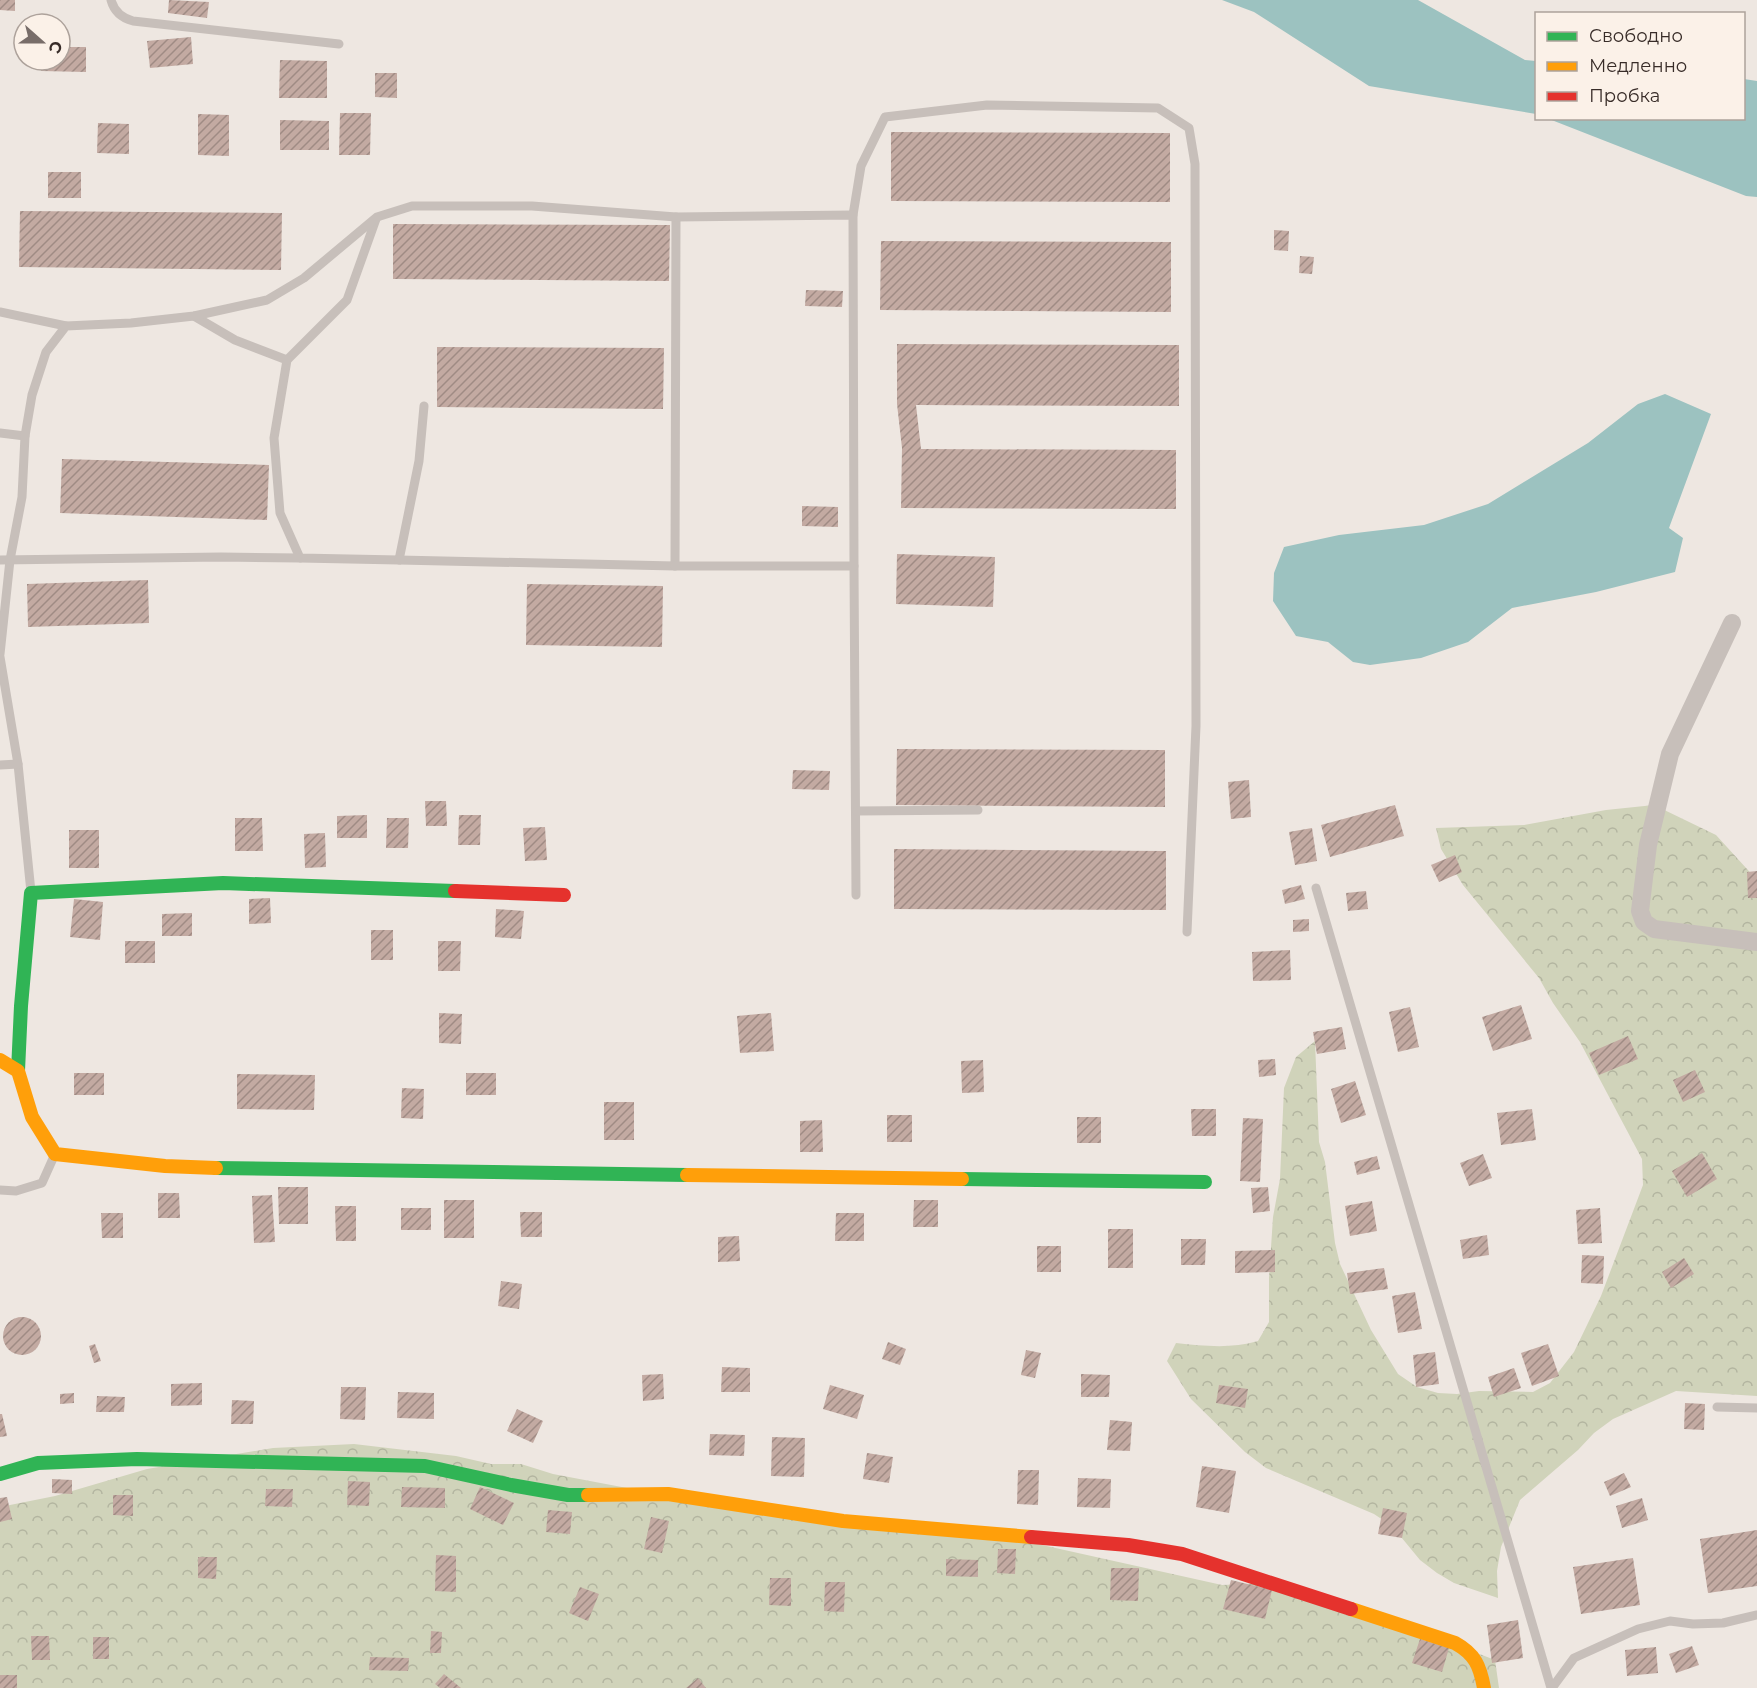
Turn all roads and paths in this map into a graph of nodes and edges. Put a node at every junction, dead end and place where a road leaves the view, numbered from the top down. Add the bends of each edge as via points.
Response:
1 (111, 0) edge
2 (339, 44) dead end
3 (853, 215) junction
4 (377, 217) junction
5 (676, 217) junction
6 (0, 312) edge
7 (194, 316) junction
8 (66, 326) junction
9 (287, 360) junction
10 (424, 406) dead end
11 (0, 433) edge
12 (25, 436) junction
13 (300, 558) junction
14 (5, 560) edge
15 (399, 560) junction
16 (675, 566) junction
17 (854, 566) junction
18 (1732, 623) dead end
19 (0, 655) edge
20 (18, 764) junction
21 (0, 765) edge
22 (978, 810) dead end
23 (857, 811) junction
24 (1316, 888) dead end
25 (32, 892) junction
26 (564, 895) dead end
27 (856, 895) dead end
28 (1187, 932) dead end
29 (1757, 942) edge
30 (0, 1060) edge
31 (18, 1071) junction
32 (55, 1154) junction
33 (1205, 1182) dead end
34 (0, 1190) edge
35 (1717, 1407) dead end
36 (1757, 1408) edge
37 (0, 1474) edge
38 (1757, 1615) edge
39 (1484, 1688) edge
40 (1552, 1688) edge

1 - 2 lane via 120,15 133,21
3 - 5 lane
3 - 17 lane
3 - 28 lane via 861,166 885,117 987,105 1158,108 1189,128 1195,164 1196,726
4 - 5 lane via 412,206 532,206
4 - 7 lane via 304,278 267,300
4 - 9 lane via 347,300
5 - 16 lane
6 - 8 lane
7 - 8 lane
7 - 9 lane via 235,340
8 - 12 lane via 46,352 32,395
9 - 13 lane via 274,438 280,513
10 - 15 lane via 419,460
11 - 12 lane
12 - 14 lane via 22,497
13 - 14 lane
13 - 15 lane
14 - 19 lane
15 - 16 lane
16 - 17 lane
17 - 23 lane
18 - 29 street via 1670,754 1648,845 1640,911 1644,922 1654,929
19 - 20 lane
20 - 21 lane
20 - 25 lane
22 - 23 lane
23 - 27 lane
24 - 40 lane
25 - 26 street via 223,883
25 - 31 street
30 - 31 street
31 - 32 street via 32,1117
32 - 33 street via 165,1166 281,1170
32 - 34 lane via 42,1183 16,1191
35 - 36 lane
37 - 39 street via 38,1463 137,1459 425,1466 568,1495 668,1494 843,1521 1128,1545 1182,1554 1455,1643 1470,1651 1479,1663
38 - 40 lane via 1723,1623 1670,1621 1638,1629 1574,1658

